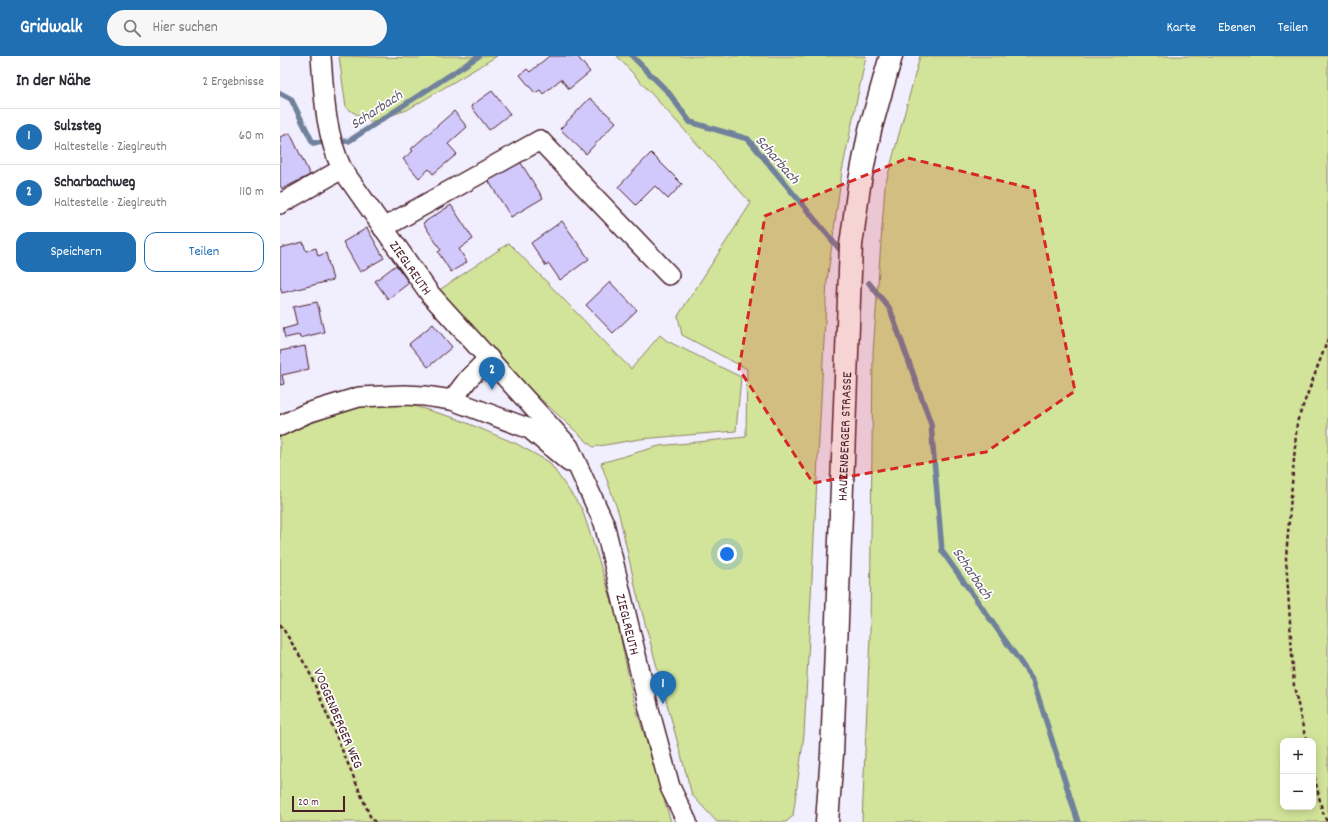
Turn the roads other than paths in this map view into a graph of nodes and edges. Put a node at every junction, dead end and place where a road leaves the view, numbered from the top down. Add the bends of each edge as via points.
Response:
1 (321, 56) edge
2 (891, 56) edge
3 (342, 169) junction
4 (280, 204) edge
5 (383, 228) junction
6 (669, 275) dead end
7 (489, 358) junction
8 (452, 400) junction
9 (280, 426) edge
10 (582, 474) junction
11 (687, 822) edge
12 (826, 822) edge

1 - 3 street, ZIEGLREUTH via 325,110 332,143
2 - 12 main road, HAUZENBERGER STRASSE via 869,137 851,245 832,754
3 - 4 street
3 - 5 street, ZIEGLREUTH
5 - 6 street via 540,140
5 - 7 street, ZIEGLREUTH via 430,294
7 - 8 street
7 - 10 street, ZIEGLREUTH via 569,447
8 - 9 street, ZIEGLREUTH via 404,395 359,397 307,413
8 - 10 street, ZIEGLREUTH via 530,429
10 - 11 street, ZIEGLREUTH via 604,523 668,780

